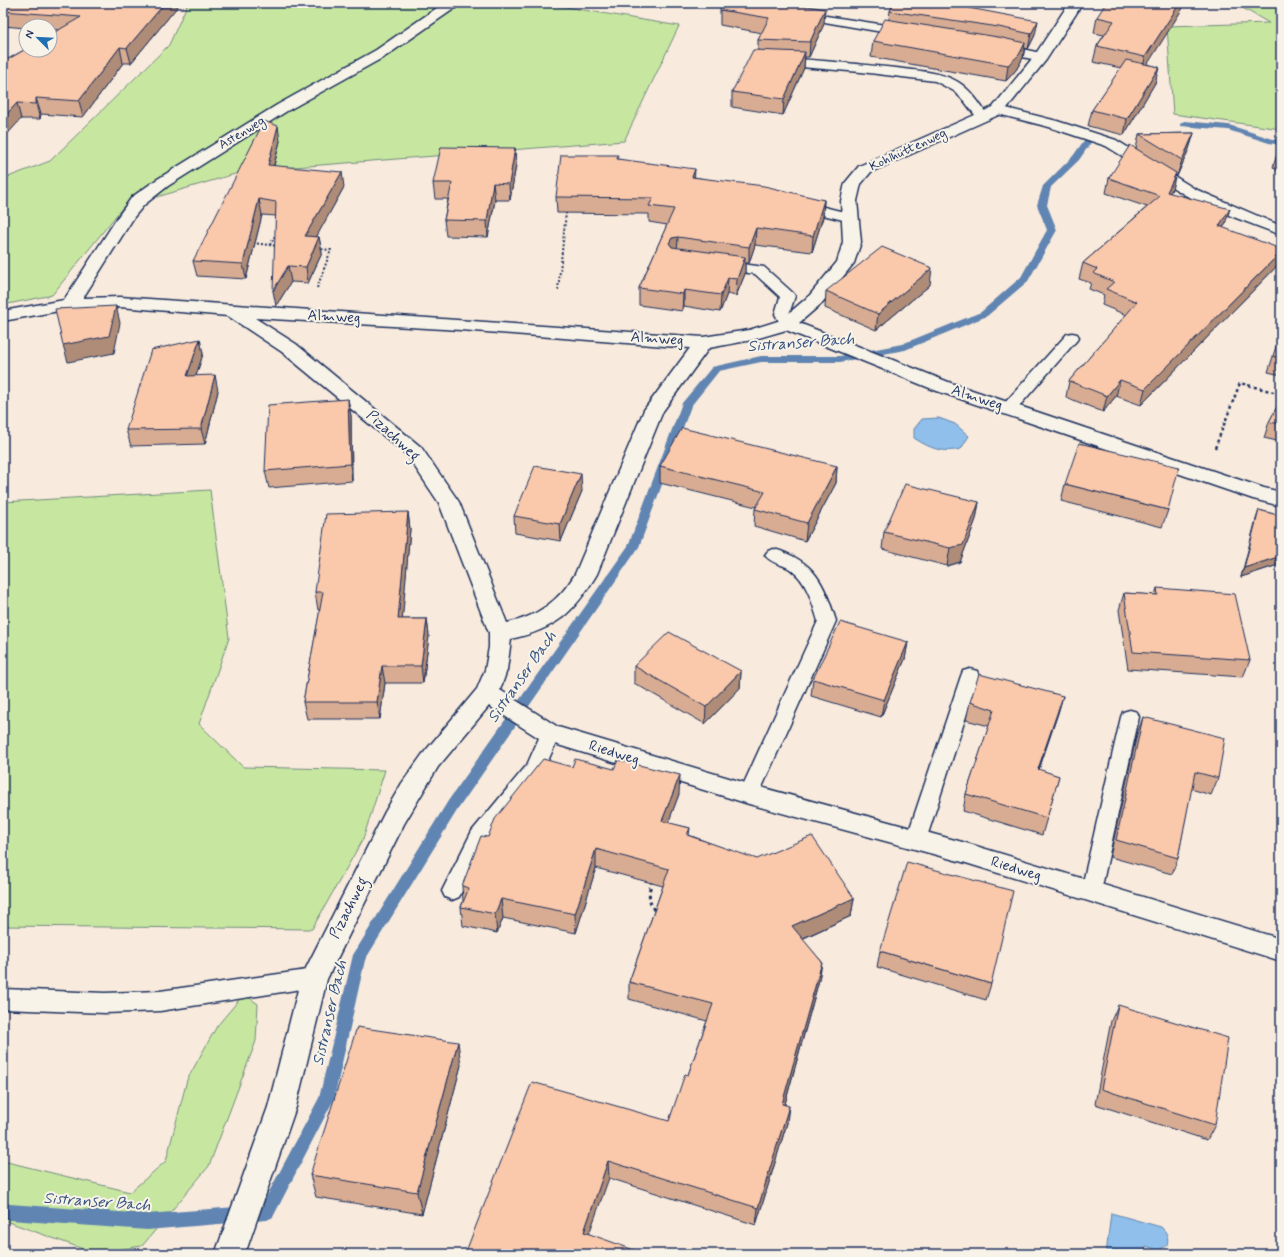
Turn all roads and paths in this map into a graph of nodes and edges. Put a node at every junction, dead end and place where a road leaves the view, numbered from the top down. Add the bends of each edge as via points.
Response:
1 (453, 3) edge
2 (1076, 3) edge
3 (791, 14) edge
4 (917, 34) edge
5 (988, 46) edge
6 (1041, 57) junction
7 (772, 62) edge
8 (998, 110) junction
9 (982, 116) junction
10 (790, 203) edge
11 (566, 213) edge
12 (851, 218) junction
13 (277, 231) edge
14 (1281, 231) edge
15 (248, 243) edge
16 (270, 245) junction
17 (285, 246) edge
18 (316, 249) edge
19 (707, 263) edge
20 (558, 290) dead end
21 (70, 304) junction
22 (233, 311) junction
23 (307, 315) junction
24 (3, 316) edge
25 (788, 324) junction
26 (1072, 338) dead end
27 (703, 343) junction
28 (1281, 394) edge
29 (1008, 408) junction
30 (1216, 453) dead end
31 (1281, 499) edge
32 (774, 555) dead end
33 (500, 633) junction
34 (970, 676) dead end
35 (495, 698) junction
36 (1130, 718) dead end
37 (540, 727) junction
38 (749, 794) junction
39 (916, 840) junction
40 (654, 877) edge
41 (452, 891) dead end
42 (1090, 891) junction
43 (658, 916) edge
44 (1281, 950) edge
45 (314, 978) junction
46 (3, 999) edge
47 (230, 1254) edge

1 - 21 street, Astenweg via 381,53 282,108 162,183 138,201
2 - 6 street
3 - 4 lane
5 - 6 lane
6 - 8 street
7 - 9 lane via 818,63 935,78 953,84 962,91
8 - 9 street, Kohlhüttenweg
8 - 14 lane via 1111,143 1190,192
9 - 12 street, Kohlhüttenweg via 900,151 865,170 853,183 849,201
10 - 12 lane
11 - 20 path
12 - 25 street, Kohlhüttenweg via 852,242 845,263 815,300
13 - 16 path
15 - 16 path
16 - 17 path
18 - 23 path via 331,250
19 - 25 lane via 758,270 788,296 782,314
21 - 22 street, Almweg via 120,302
21 - 24 street, Almweg
22 - 23 street, Almweg
22 - 33 street, Pizachweg via 289,348 414,451 449,502
23 - 27 street, Almweg
25 - 27 street, Almweg via 752,335
25 - 29 street, Almweg via 944,387
26 - 29 lane
27 - 33 street via 654,410 578,589 555,613 545,619 523,629
28 - 30 path via 1240,383 1215,445
29 - 31 street, Almweg
32 - 38 lane via 787,558 803,570 812,583 827,621
33 - 35 street, Pizachweg
34 - 39 lane
35 - 37 street, Riedweg
35 - 45 street, Pizachweg via 430,761 411,790
36 - 42 lane
37 - 38 street, Riedweg
37 - 41 lane via 535,769 479,837
38 - 39 street, Riedweg
39 - 42 street, Riedweg
40 - 43 path via 648,895 651,906
42 - 44 street, Riedweg
45 - 46 lane via 160,1001 106,1003
45 - 47 street, Pizachweg via 282,1107

